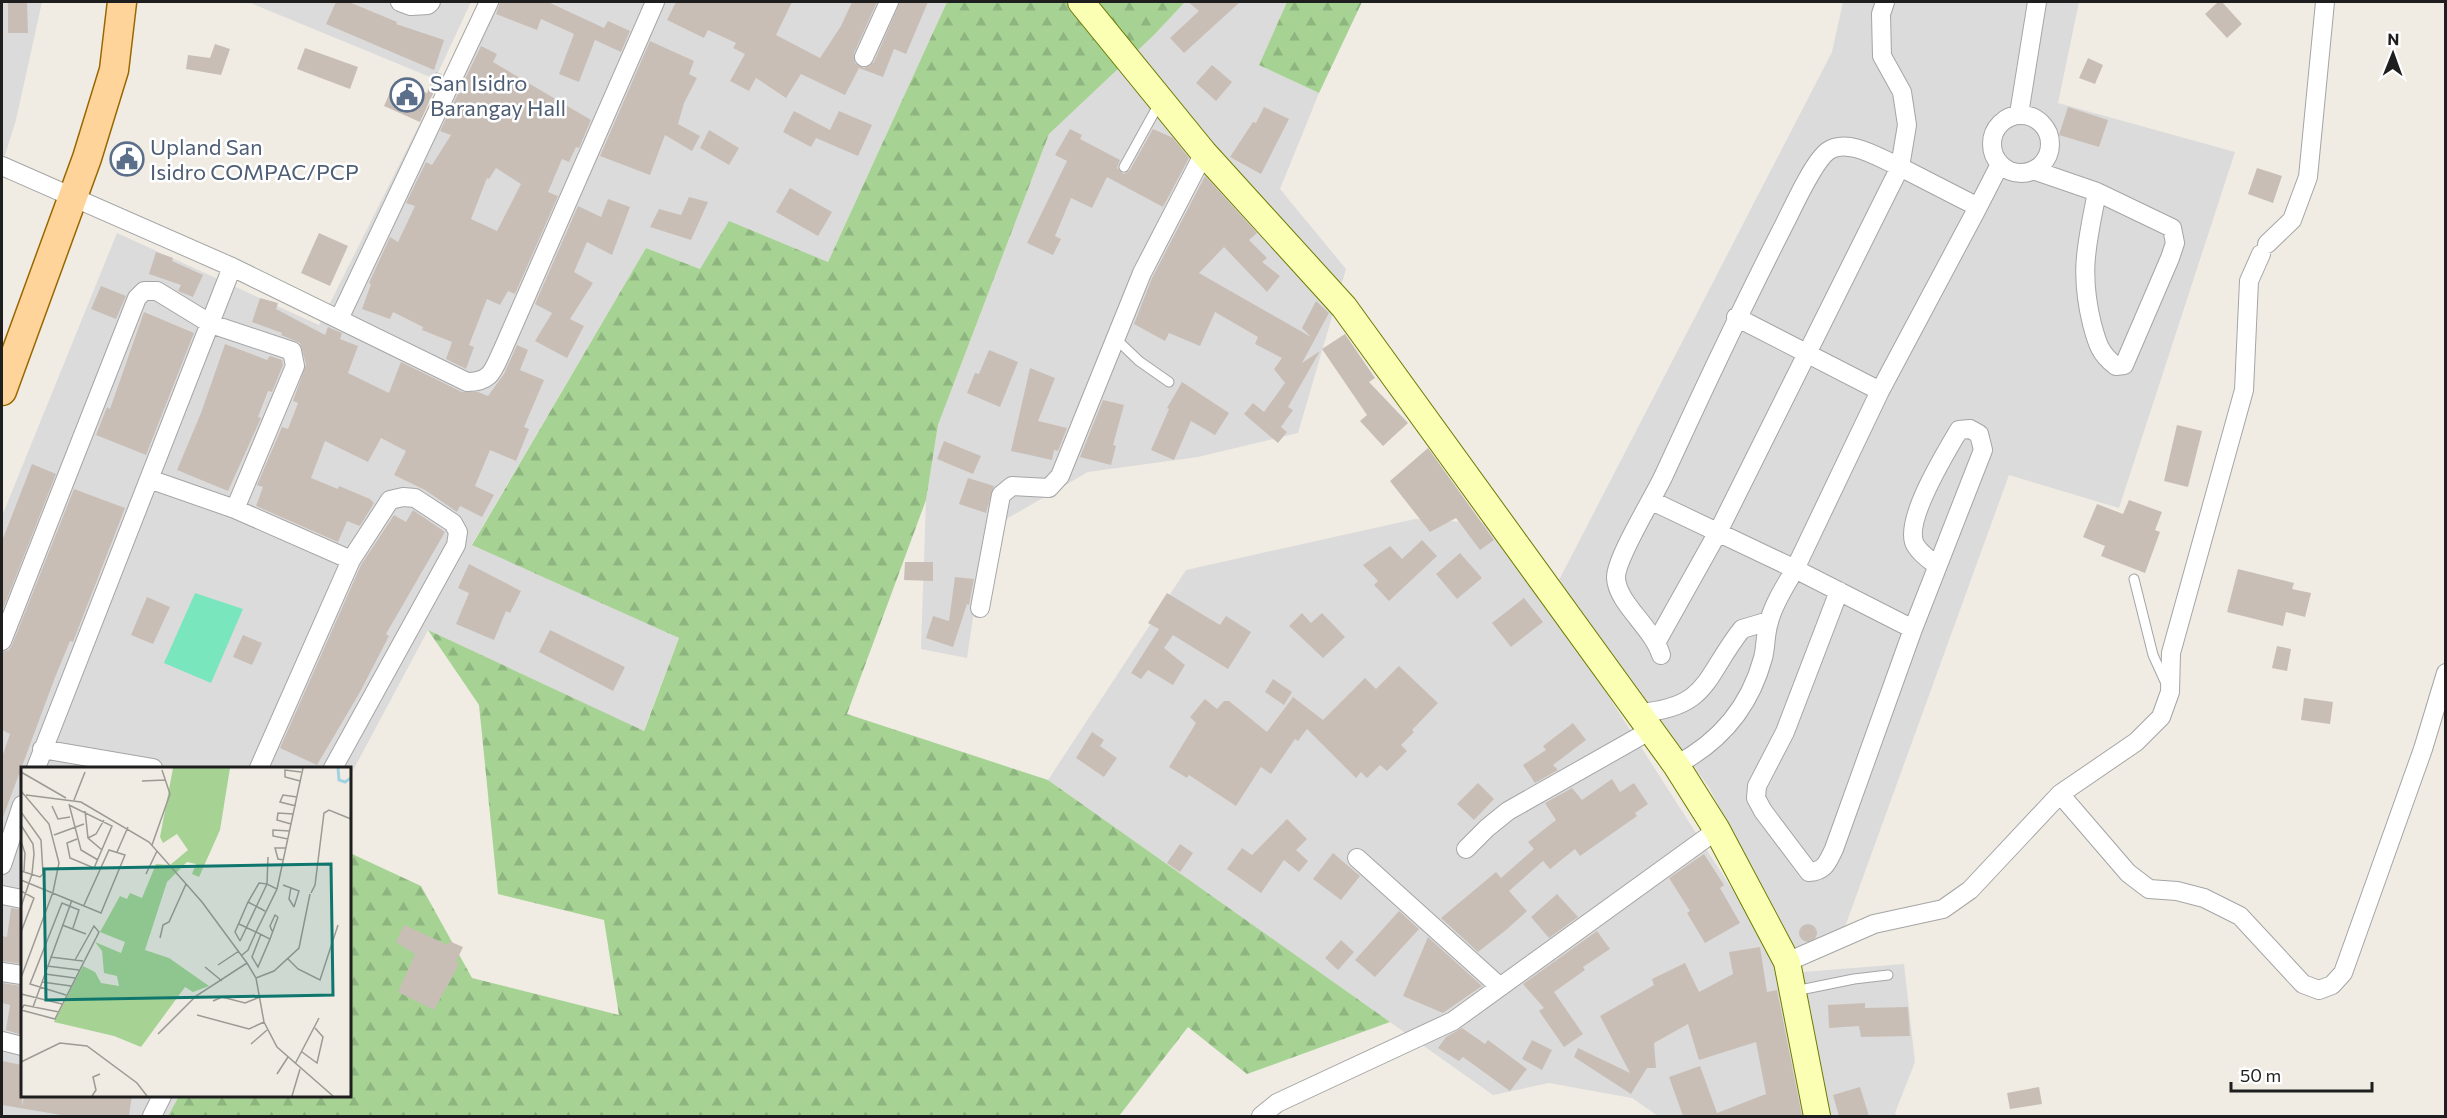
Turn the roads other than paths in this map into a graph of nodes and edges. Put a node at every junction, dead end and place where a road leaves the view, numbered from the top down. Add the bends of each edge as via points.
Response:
1 (122, 2) edge
2 (400, 2) edge
3 (489, 2) edge
4 (655, 2) edge
5 (889, 2) edge
6 (1081, 2) edge
7 (1885, 2) edge
8 (2037, 2) edge
9 (2325, 2) edge
10 (429, 3) edge
11 (864, 57) dead end
12 (1161, 100) junction
13 (2019, 114) junction
14 (1204, 153) junction
15 (2, 166) edge
16 (1999, 166) junction
17 (1124, 167) dead end
18 (1900, 167) junction
19 (2036, 171) junction
20 (2097, 192) junction
21 (75, 196) junction
22 (1978, 207) junction
23 (232, 267) junction
24 (1736, 317) junction
25 (339, 319) junction
26 (211, 324) junction
27 (1115, 338) junction
28 (1809, 352) junction
29 (1169, 382) dead end
30 (2, 391) edge
31 (1880, 391) junction
32 (149, 479) junction
33 (1652, 501) junction
34 (235, 509) junction
35 (1718, 532) junction
36 (351, 560) junction
37 (1937, 566) junction
38 (1795, 568) junction
39 (2134, 579) dead end
40 (1839, 591) junction
41 (980, 608) dead end
42 (1769, 621) junction
43 (1913, 629) junction
44 (2, 641) edge
45 (2445, 673) edge
46 (2170, 692) junction
47 (1645, 721) junction
48 (42, 749) junction
49 (1676, 765) junction
50 (36, 767) edge
51 (147, 767) edge
52 (259, 767) edge
53 (334, 767) edge
54 (2060, 794) junction
55 (19, 826) edge
56 (1716, 830) junction
57 (1466, 849) dead end
58 (1357, 858) dead end
59 (2, 865) edge
60 (2, 895) edge
61 (21, 899) edge
62 (1787, 962) junction
63 (2, 972) edge
64 (21, 975) edge
65 (1888, 975) dead end
66 (1499, 986) junction
67 (1792, 992) junction
68 (2, 1041) edge
69 (21, 1046) edge
70 (161, 1097) edge
71 (152, 1116) edge
72 (1261, 1116) edge
73 (1817, 1116) edge

1 - 21 main road via 114,70
2 - 10 street via 411,6
3 - 25 street
4 - 25 street via 490,376 480,382 467,382
5 - 11 street
6 - 12 street
7 - 18 street via 1881,14 1882,56 1902,92 1907,125
8 - 13 street
9 - 46 street via 2308,177 2292,220 2264,249 2249,281 2244,390 2170,653
12 - 14 street
12 - 17 lane
13 - 16 street via 2003,120 1992,134 1991,151
13 - 19 street via 2039,120 2050,136 2049,156
14 - 27 street via 1142,273
14 - 47 street via 1344,308
15 - 21 street
16 - 19 street via 2017,175
16 - 22 street
18 - 22 street
18 - 24 street via 1856,148 1839,147 1827,152 1806,182
18 - 28 street
19 - 20 street
20 - 20 street via 2172,228 2175,243 2124,365 2116,366 2103,357 2084,292 2084,262
21 - 23 street
21 - 30 main road
22 - 31 street
23 - 25 street
23 - 26 street
24 - 28 street
24 - 33 street
26 - 32 street
26 - 34 street via 292,351 296,357 296,366
26 - 44 street via 157,291 144,291 137,298
27 - 29 lane
27 - 41 street via 1060,476 1049,488 1012,486 1001,495
28 - 31 street
28 - 35 street
31 - 38 street
32 - 34 street
32 - 48 street
33 - 35 street
33 - 35 street via 1618,565 1616,577 1618,591 1659,648
34 - 36 street
35 - 38 street
36 - 52 street
36 - 53 street via 390,500 415,498 453,523 458,532 456,545
37 - 37 street via 1983,450 1979,434 1970,429 1959,430 1915,520 1914,545
37 - 43 street
38 - 40 street
38 - 42 street
39 - 46 lane via 2152,655
40 - 43 street
40 - 43 street via 1785,732 1757,786 1756,798 1763,811 1809,872 1825,867 1834,849
42 - 47 street via 1742,629 1692,700
42 - 49 street via 1754,684 1729,726 1699,753
45 - 54 street via 2423,749 2343,973 2332,985 2319,990 2303,984 2240,916 2204,898 2149,889 2128,873
46 - 54 street via 2161,717 2136,741
47 - 49 street
47 - 57 street via 1508,812
48 - 50 street
48 - 51 street
49 - 56 street
54 - 62 street via 1970,890 1944,909 1874,924
55 - 59 street
56 - 62 street
56 - 66 street
58 - 66 street
60 - 61 street
62 - 67 street
63 - 64 street
65 - 67 lane
66 - 72 street via 1453,1021 1277,1103
67 - 73 street
68 - 69 street
70 - 71 street

